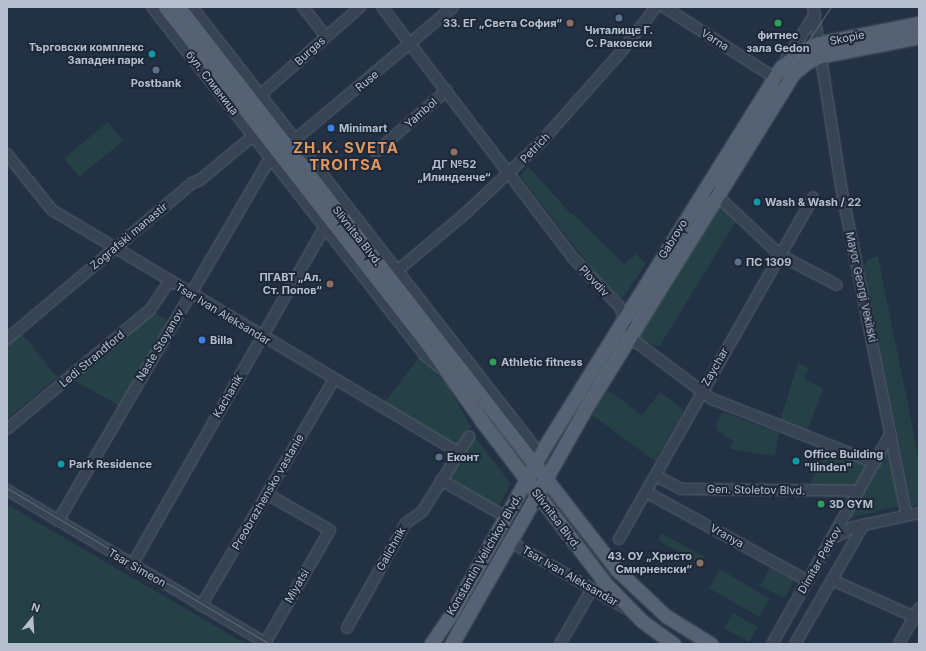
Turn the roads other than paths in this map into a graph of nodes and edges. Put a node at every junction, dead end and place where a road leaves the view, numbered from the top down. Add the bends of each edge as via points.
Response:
1 (152, 7) edge
2 (165, 7) edge
3 (179, 7) edge
4 (192, 7) edge
5 (303, 7) edge
6 (360, 7) edge
7 (382, 7) edge
8 (453, 7) edge
9 (656, 7) edge
10 (664, 7) edge
11 (816, 10) edge
12 (919, 23) edge
13 (326, 36) junction
14 (919, 37) edge
15 (816, 41) junction
16 (412, 43) junction
17 (821, 56) junction
18 (777, 72) junction
19 (794, 73) junction
20 (786, 85) junction
21 (447, 90) junction
22 (260, 95) junction
23 (253, 136) junction
24 (283, 150) junction
25 (376, 152) dead end
26 (7, 154) edge
27 (510, 173) junction
28 (706, 185) junction
29 (717, 195) junction
30 (813, 197) dead end
31 (325, 227) junction
32 (114, 249) junction
33 (780, 254) junction
34 (397, 271) junction
35 (169, 282) junction
36 (837, 286) dead end
37 (190, 294) junction
38 (625, 316) junction
39 (631, 334) junction
40 (262, 336) junction
41 (7, 340) edge
42 (334, 379) junction
43 (453, 379) junction
44 (701, 393) junction
45 (7, 429) edge
46 (891, 433) junction
47 (469, 437) dead end
48 (458, 452) junction
49 (536, 454) junction
50 (875, 464) junction
51 (656, 476) junction
52 (545, 478) junction
53 (441, 480) junction
54 (527, 480) junction
55 (7, 491) edge
56 (859, 491) junction
57 (646, 492) junction
58 (536, 493) junction
59 (267, 494) junction
60 (919, 513) edge
61 (907, 516) junction
62 (506, 517) junction
63 (58, 521) junction
64 (864, 524) junction
65 (619, 539) dead end
66 (832, 539) junction
67 (509, 541) junction
68 (132, 565) junction
69 (832, 580) junction
70 (808, 581) junction
71 (592, 589) junction
72 (201, 606) junction
73 (631, 611) junction
74 (917, 614) edge
75 (347, 628) dead end
76 (667, 642) edge
77 (266, 643) edge
78 (431, 644) edge
79 (452, 644) edge
80 (560, 644) edge
81 (711, 644) edge
82 (772, 644) edge
83 (795, 644) edge
84 (899, 644) edge

1 - 23 street, бул. Сливница
2 - 24 main road, Slivnitsa Blvd.
3 - 24 main road, Slivnitsa Blvd.
4 - 22 street, Slivnitsa Blvd.
5 - 13 street
6 - 13 street, Burgas
7 - 16 street, Plovdiv
8 - 16 street, Ruse
9 - 27 street, Petrich via 621,52 542,142
10 - 18 street, Varna
11 - 15 street, Mayor Georgi Vekilski
11 - 18 street, Gabrovo
12 - 15 main road, Skopie
13 - 22 street, Burgas
14 - 17 main road, Skopie
15 - 17 street, Mayor Georgi Vekilski
15 - 18 main road, Skopie
15 - 19 street, Gabrovo
16 - 21 street, Plovdiv
16 - 24 street, Ruse
17 - 19 main road, Skopie via 809,61
17 - 46 street, Mayor Georgi Vekilski via 841,186
18 - 20 street, Varna
18 - 28 main road, Gabrovo
19 - 20 main road, Gabrovo
20 - 29 main road, Gabrovo
21 - 25 street, Yambol
21 - 27 street, Plovdiv
22 - 24 street, Slivnitsa Blvd.
23 - 24 street, бул. Сливница
23 - 32 street, Zografski manastir via 200,180 192,183
24 - 31 street, Slivnitsa Blvd.
24 - 34 street, Slivnitsa Blvd.
24 - 37 street, Naste Stoyanov via 266,163
24 - 43 main road, Slivnitsa Blvd.
24 - 49 main road, Slivnitsa Blvd.
26 - 32 street, Tsar Ivan Aleksandar via 52,210
27 - 34 street, Petrich
27 - 38 street, Plovdiv via 575,260
28 - 29 street
28 - 38 main road, Gabrovo
29 - 33 street
29 - 39 main road, Gabrovo
30 - 33 street, Zaychar
31 - 40 street, Kachanik
31 - 43 street, Slivnitsa Blvd. via 424,355
32 - 35 street, Tsar Ivan Aleksandar
32 - 41 street, Zografski manastir
33 - 36 street
33 - 44 street, Zaychar
34 - 49 street, Slivnitsa Blvd.
35 - 37 street, Tsar Ivan Aleksandar
35 - 45 street, Ledi Strandford via 150,310
37 - 40 street, Tsar Ivan Aleksandar
37 - 63 street, Naste Stoyanov
38 - 39 street, Plovdiv
38 - 49 main road, Gabrovo
39 - 44 street, Plovdiv via 636,342
39 - 52 main road, Gabrovo
40 - 42 street, Tsar Ivan Aleksandar
40 - 68 street, Kachanik
42 - 48 street, Tsar Ivan Aleksandar
42 - 59 street, Preobrazhensko vastanie
43 - 54 main road, Slivnitsa Blvd.
44 - 50 street, Plovdiv
44 - 51 street, Zaychar
46 - 50 street, Dimitar Petkov
46 - 61 street, Mayor Georgi Vekilski
47 - 48 street, Galichnik
48 - 53 street, Galichnik
49 - 52 main road, Slivnitsa Blvd.
49 - 54 main road, Konstantin Velichkov Blvd.
50 - 56 street, Dimitar Petkov
51 - 56 street, Gen. Stoletov Blvd. via 681,489
51 - 57 street, Zaychar
52 - 58 main road, Konstantin Velichkov Blvd.
52 - 81 main road, Slivnitsa Blvd. via 637,592 675,623
53 - 62 street
53 - 75 street, Galichnik via 422,512 406,523
54 - 58 main road, Slivnitsa Blvd.
54 - 62 main road, Konstantin Velichkov Blvd.
55 - 63 street, Tsar Simeon
56 - 66 street, Dimitar Petkov
57 - 65 street, Zaychar
57 - 70 street, Vranya
58 - 67 main road, Konstantin Velichkov Blvd.
58 - 73 main road, Slivnitsa Blvd. via 606,584
59 - 72 street, Preobrazhensko vastanie
59 - 77 street, Miyatsi via 330,530
60 - 61 street
61 - 64 street
62 - 78 main road, Konstantin Velichkov Blvd. via 450,616
63 - 68 street, Tsar Simeon
64 - 66 street via 846,530
64 - 69 street, Dimitar Petkov
66 - 70 street, Dimitar Petkov
67 - 71 street, Tsar Ivan Aleksandar
67 - 79 main road, Konstantin Velichkov Blvd.
68 - 72 street, Tsar Simeon
69 - 74 street
69 - 83 street, Dimitar Petkov
70 - 82 street, Dimitar Petkov
71 - 73 street, Tsar Ivan Aleksandar
71 - 80 street
72 - 77 street, Tsar Simeon
73 - 76 main road, Slivnitsa Blvd.
74 - 84 street

